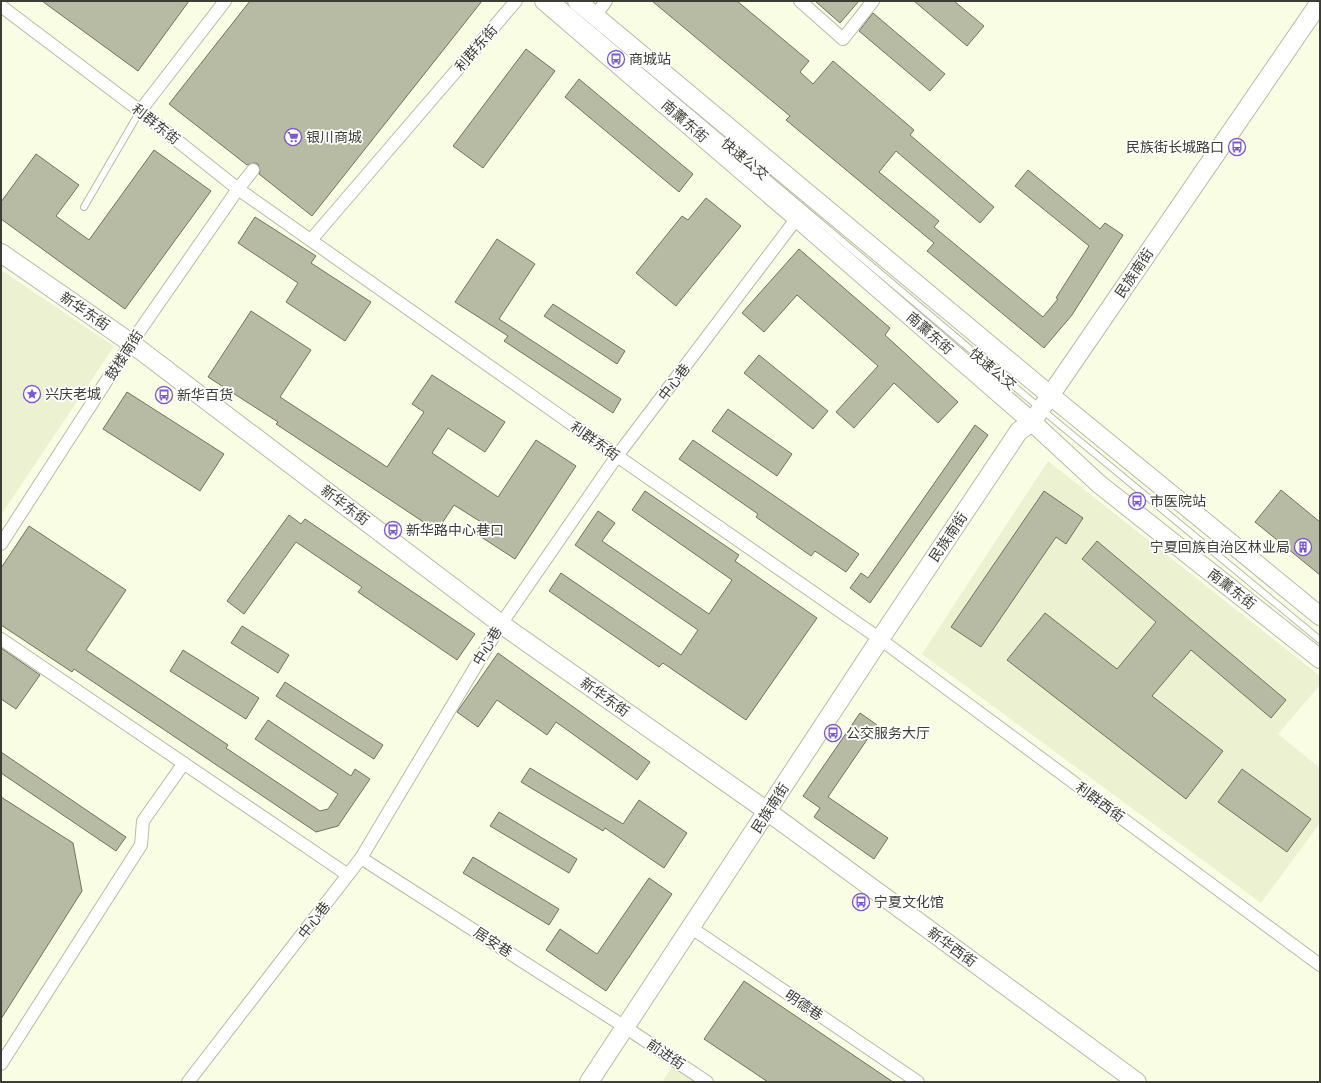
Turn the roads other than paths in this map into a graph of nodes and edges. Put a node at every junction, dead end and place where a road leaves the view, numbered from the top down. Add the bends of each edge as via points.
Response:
1 (225, 1) edge
2 (516, 1) edge
3 (544, 1) edge
4 (558, 1) edge
5 (577, 1) edge
6 (606, 1) edge
7 (800, 1) edge
8 (873, 1) edge
9 (1320, 2) edge
10 (1, 6) edge
11 (595, 16) junction
12 (140, 111) junction
13 (253, 170) dead end
14 (238, 189) junction
15 (84, 207) dead end
16 (797, 218) junction
17 (311, 240) junction
18 (1, 253) edge
19 (131, 343) junction
20 (1041, 409) junction
21 (617, 456) junction
22 (1, 544) edge
23 (1320, 616) edge
24 (501, 624) junction
25 (1, 639) edge
26 (880, 639) junction
27 (1320, 640) edge
28 (1320, 660) edge
29 (184, 763) junction
30 (768, 811) junction
31 (361, 858) junction
32 (348, 875) junction
33 (690, 927) junction
34 (1320, 965) edge
35 (625, 1027) junction
36 (1, 1064) edge
37 (188, 1082) edge
38 (589, 1082) edge
39 (707, 1082) edge
40 (918, 1082) edge
41 (1137, 1082) edge

1 - 12 street
2 - 17 street, 利群东街
3 - 16 street, 南薰东街
4 - 20 lane, 快速公交
5 - 11 street, 南薰东街
6 - 11 street
7 - 8 street via 843,39
9 - 20 street, 民族南街
10 - 12 street, 利群东街
11 - 20 street, 南薰东街
12 - 14 street, 利群东街
12 - 15 lane
13 - 14 street, 鼓楼南街
14 - 17 street, 利群东街
14 - 19 street, 鼓楼南街
16 - 20 street, 南薰东街
16 - 21 street, 中心巷
17 - 21 street, 利群东街
18 - 19 street, 新华东街
19 - 22 street, 鼓楼南街
19 - 24 street, 新华东街
20 - 23 street, 南薰东街
20 - 26 street, 民族南街 via 1019,431
20 - 27 lane, 快速公交
20 - 28 street, 南薰东街 via 1099,484
21 - 24 street, 中心巷
21 - 26 street, 利群东街
24 - 30 street, 新华东街
24 - 31 street, 中心巷
25 - 29 street
26 - 30 street, 民族南街
26 - 34 street, 利群西街
29 - 32 street
29 - 36 street via 144,821 141,845
30 - 33 street, 民族南街
30 - 41 street, 新华西街
31 - 32 street, 中心巷
31 - 35 street, 居安巷
32 - 37 street, 中心巷
33 - 35 street, 民族南街
33 - 40 street, 明德巷
35 - 38 street, 民族南街
35 - 39 street, 前进街

